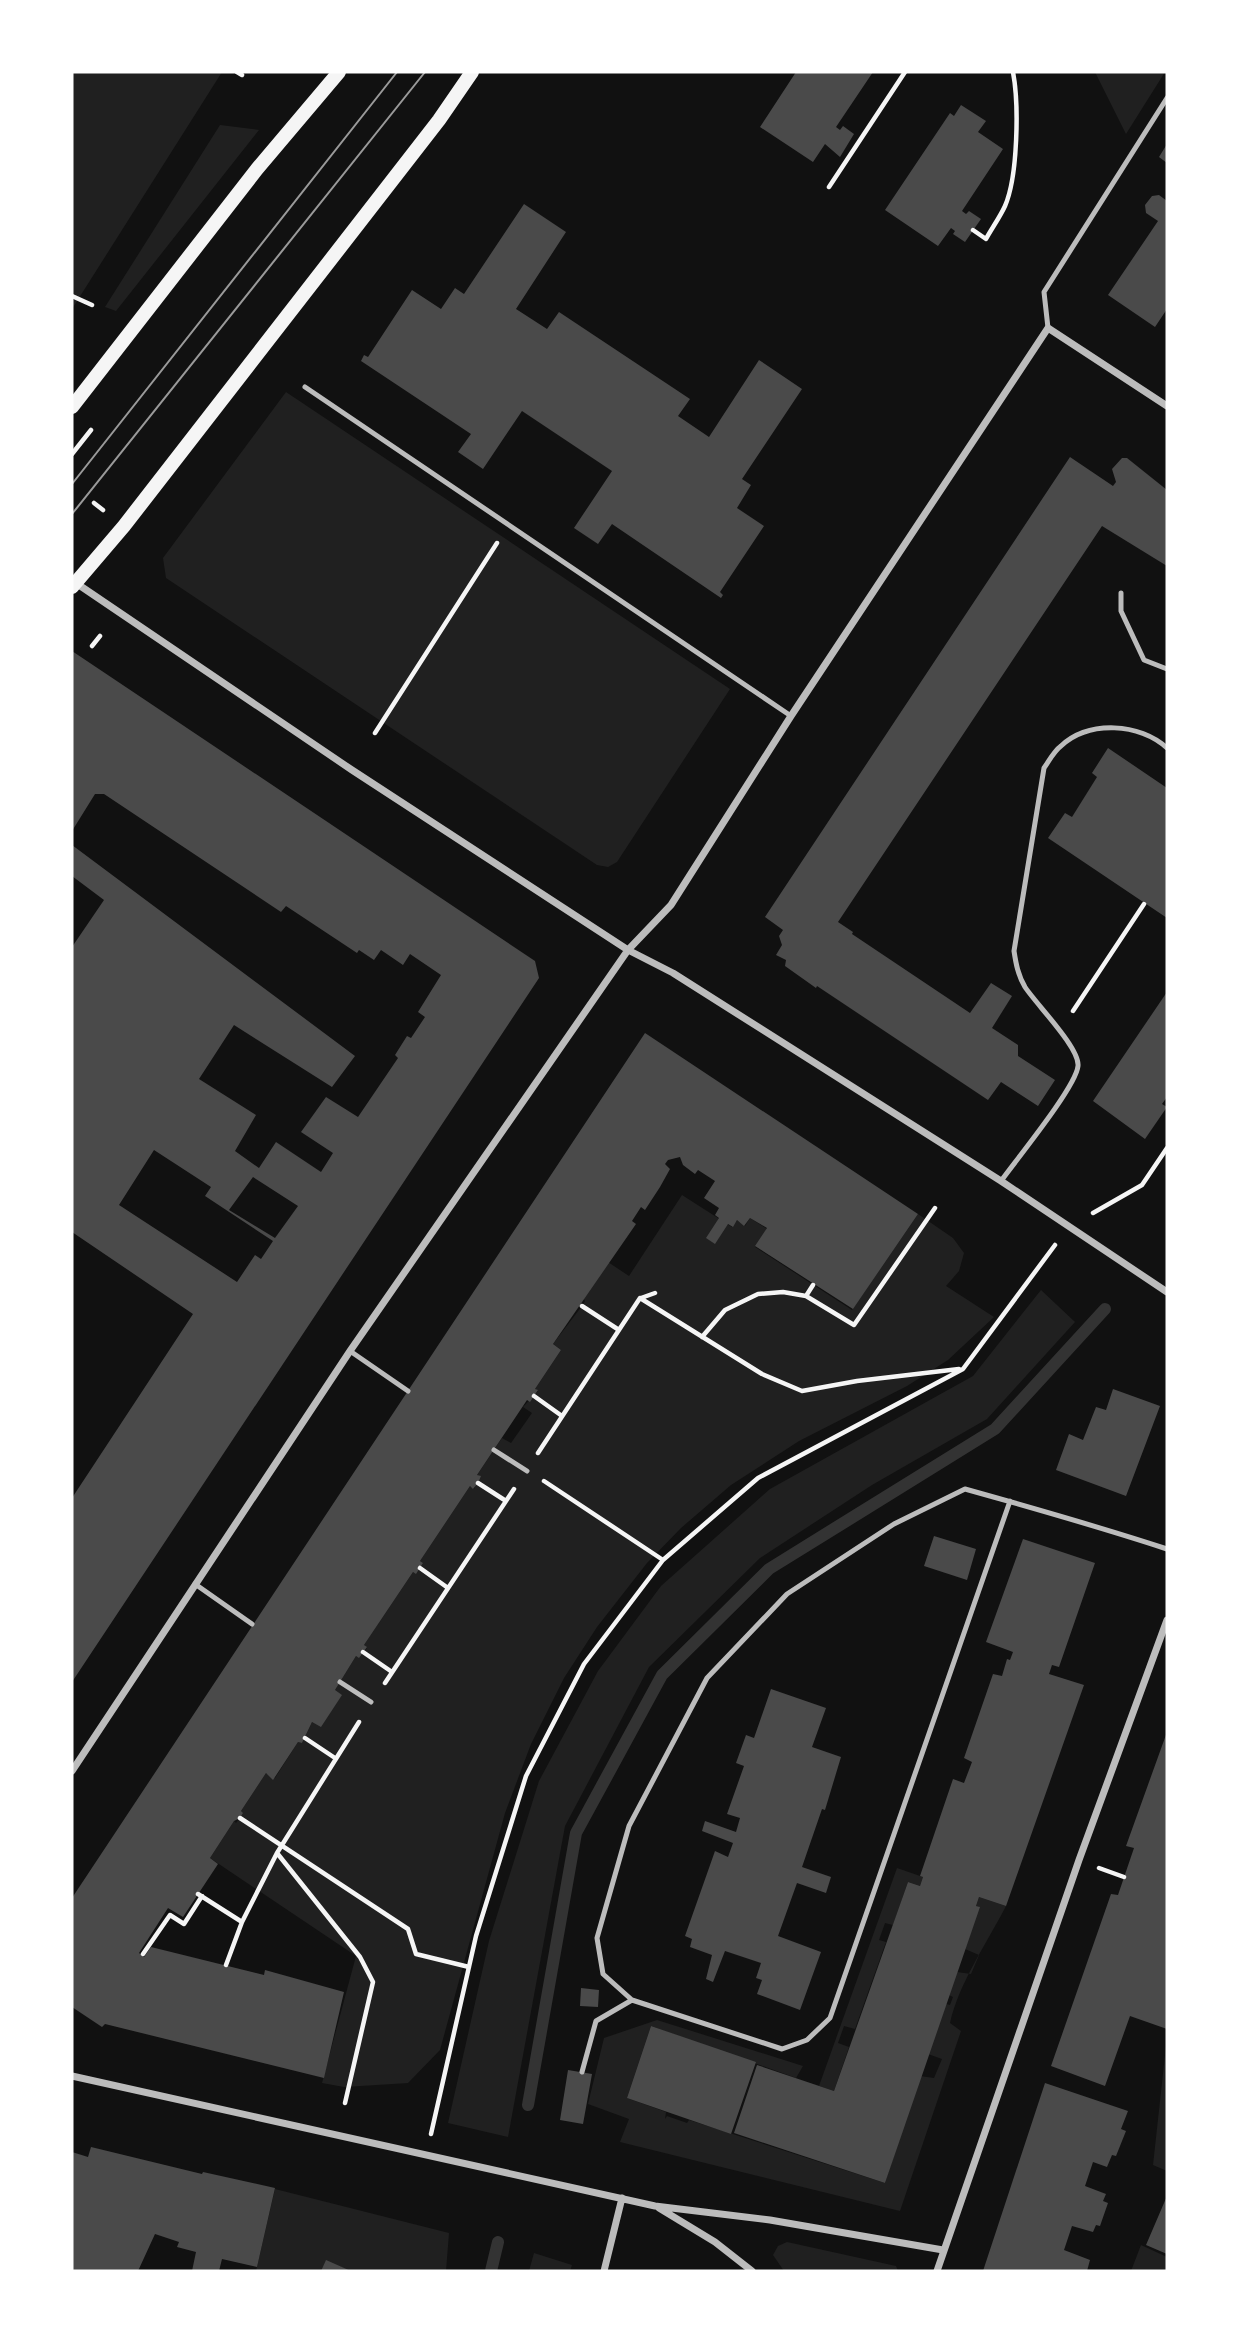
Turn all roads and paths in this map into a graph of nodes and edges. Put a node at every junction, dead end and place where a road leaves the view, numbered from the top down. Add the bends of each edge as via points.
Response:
1 (339, 72) edge
2 (472, 72) edge
3 (905, 72) edge
4 (1013, 72) edge
5 (1167, 98) edge
6 (847, 146) dead end
7 (853, 150) junction
8 (829, 187) dead end
9 (973, 230) dead end
10 (72, 296) edge
11 (92, 305) dead end
12 (1048, 328) junction
13 (305, 387) dead end
14 (72, 407) edge
15 (1167, 407) edge
16 (81, 442) dead end
17 (72, 454) edge
18 (509, 525) junction
19 (73, 583) edge
20 (1121, 593) dead end
21 (100, 636) dead end
22 (92, 646) dead end
23 (1167, 669) edge
24 (791, 716) junction
25 (376, 733) dead end
26 (1167, 748) edge
27 (1144, 904) dead end
28 (628, 950) junction
29 (1059, 1032) junction
30 (1167, 1147) edge
31 (1001, 1181) junction
32 (934, 1208) dead end
33 (1068, 1227) junction
34 (813, 1285) dead end
35 (1167, 1292) edge
36 (655, 1293) dead end
37 (806, 1296) junction
38 (640, 1298) junction
39 (582, 1306) dead end
40 (619, 1330) junction
41 (702, 1337) junction
42 (350, 1351) junction
43 (962, 1369) junction
44 (408, 1391) dead end
45 (534, 1396) dead end
46 (562, 1416) junction
47 (494, 1450) dead end
48 (527, 1471) junction
49 (478, 1483) dead end
50 (1010, 1501) junction
51 (506, 1502) junction
52 (1167, 1549) edge
53 (663, 1560) junction
54 (420, 1568) dead end
55 (195, 1584) junction
56 (447, 1588) junction
57 (1167, 1620) edge
58 (252, 1624) dead end
59 (363, 1652) dead end
60 (392, 1672) junction
61 (340, 1682) dead end
62 (371, 1702) junction
63 (305, 1738) dead end
64 (335, 1758) junction
65 (72, 1771) edge
66 (240, 1818) dead end
67 (282, 1845) junction
68 (276, 1853) junction
69 (242, 1922) junction
70 (143, 1954) dead end
71 (226, 1965) dead end
72 (469, 1967) junction
73 (632, 2000) junction
74 (582, 2072) dead end
75 (72, 2076) edge
76 (345, 2103) dead end
77 (426, 2155) junction
78 (622, 2198) junction
79 (655, 2206) junction
80 (943, 2250) junction
81 (604, 2271) edge
82 (752, 2271) edge
83 (937, 2271) edge

1 - 14 main road via 249,179
2 - 19 main road via 142,504
3 - 7 path
4 - 9 path via 1018,98 1016,138 1006,204 986,239
5 - 12 lane via 1044,292
6 - 7 path
7 - 8 path
10 - 11 path
12 - 15 street
12 - 24 street
13 - 18 lane
16 - 17 path
18 - 24 lane
18 - 25 path
19 - 28 street
20 - 23 lane via 1121,611 1144,660
21 - 22 path
24 - 28 street via 671,905
26 - 29 lane via 1156,737 1118,727 1082,733 1060,746 1044,768 1014,951 1024,985
27 - 29 path
28 - 31 street via 673,973
28 - 42 street
29 - 31 lane via 1075,1051 1078,1066
30 - 33 path via 1142,1185
31 - 33 street
32 - 37 path via 854,1325
33 - 35 street
33 - 43 path
34 - 37 path
36 - 38 path
37 - 41 path via 758,1294 725,1310
38 - 40 path
38 - 41 path
39 - 40 path
40 - 46 path
41 - 43 path via 762,1374 802,1391
42 - 44 lane
42 - 55 street
43 - 53 path via 758,1478
45 - 46 path
46 - 48 path
47 - 48 lane
48 - 51 path
48 - 53 path
49 - 51 path
50 - 52 lane
50 - 73 lane via 965,1489 894,1524 787,1594 707,1678 629,1826 597,1938 603,1974
50 - 73 lane via 830,2018 807,2040 782,2049
51 - 56 path
53 - 72 path via 583,1664 526,1776
54 - 56 path
55 - 58 lane
55 - 65 street
56 - 60 path
57 - 80 street
59 - 60 path
60 - 62 path
61 - 62 lane
62 - 64 path
63 - 64 path
64 - 67 path
66 - 67 path
67 - 68 path
67 - 72 path via 408,1929 416,1954
68 - 69 path
68 - 76 path via 360,1957 373,1982
69 - 70 path via 200,1895 184,1924 170,1915
69 - 71 path
72 - 77 path
73 - 74 lane via 596,2021
75 - 77 street
77 - 78 street
78 - 79 street
78 - 81 street
79 - 80 street via 771,2220
79 - 82 street
80 - 83 street

